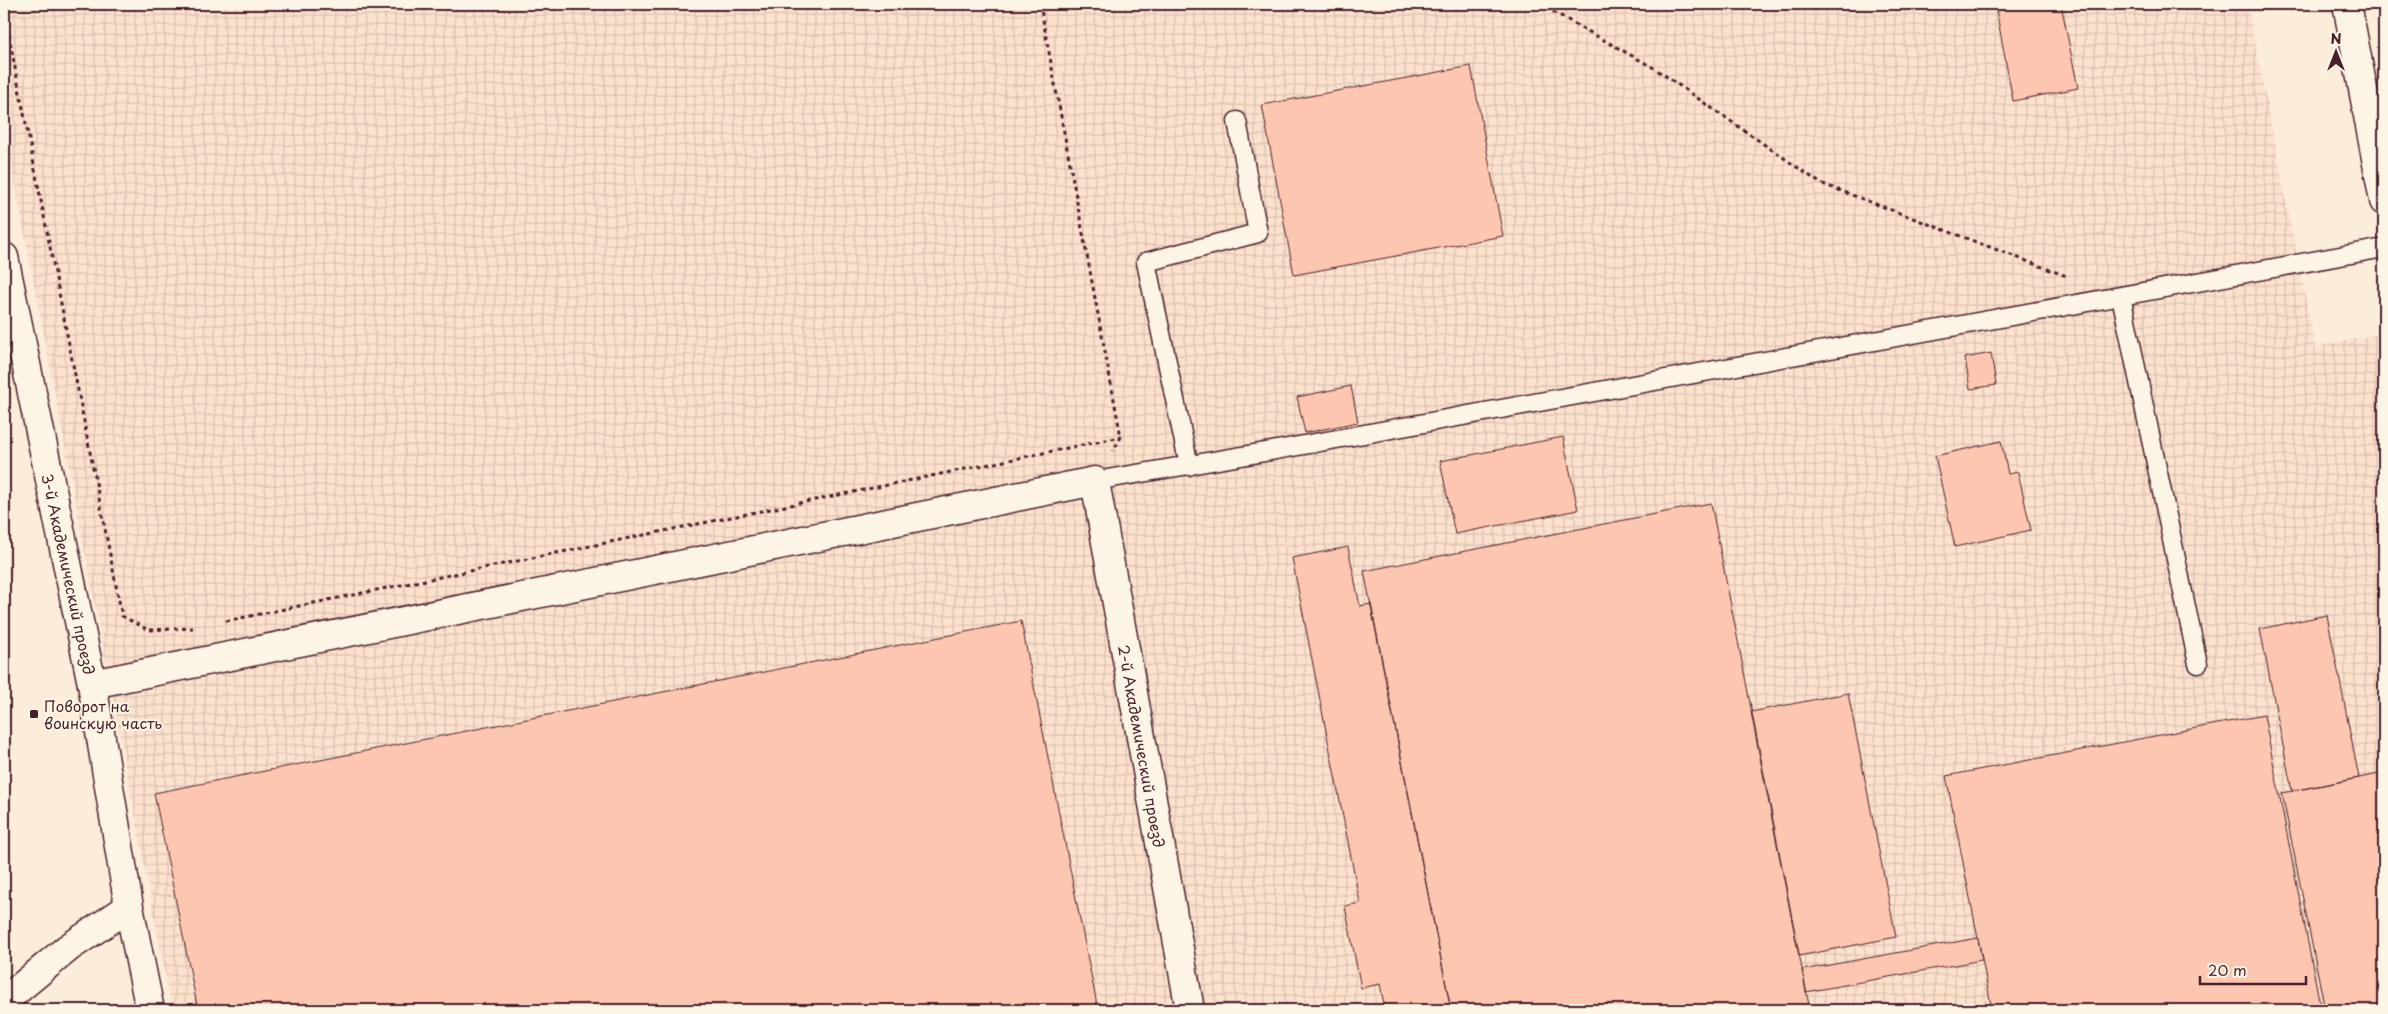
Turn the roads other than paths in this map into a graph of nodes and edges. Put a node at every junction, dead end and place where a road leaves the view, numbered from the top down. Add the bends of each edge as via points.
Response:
1 (2347, 4) edge
2 (1237, 121) dead end
3 (2384, 201) edge
4 (2384, 248) edge
5 (4, 257) edge
6 (2121, 296) junction
7 (1189, 466) junction
8 (1095, 481) junction
9 (2198, 664) dead end
10 (92, 684) junction
11 (129, 907) junction
12 (4, 1001) edge
13 (150, 1010) edge
14 (1190, 1010) edge

1 - 3 street
2 - 7 lane via 1258,233 1146,262
4 - 6 lane
5 - 10 street, 3-й Академический проезд
6 - 7 lane
6 - 9 lane
7 - 8 lane
8 - 10 street
8 - 14 street, 2-й Академический проезд
10 - 11 street, 3-й Академический проезд
11 - 12 street via 68,948
11 - 13 street, 3-й Академический проезд

